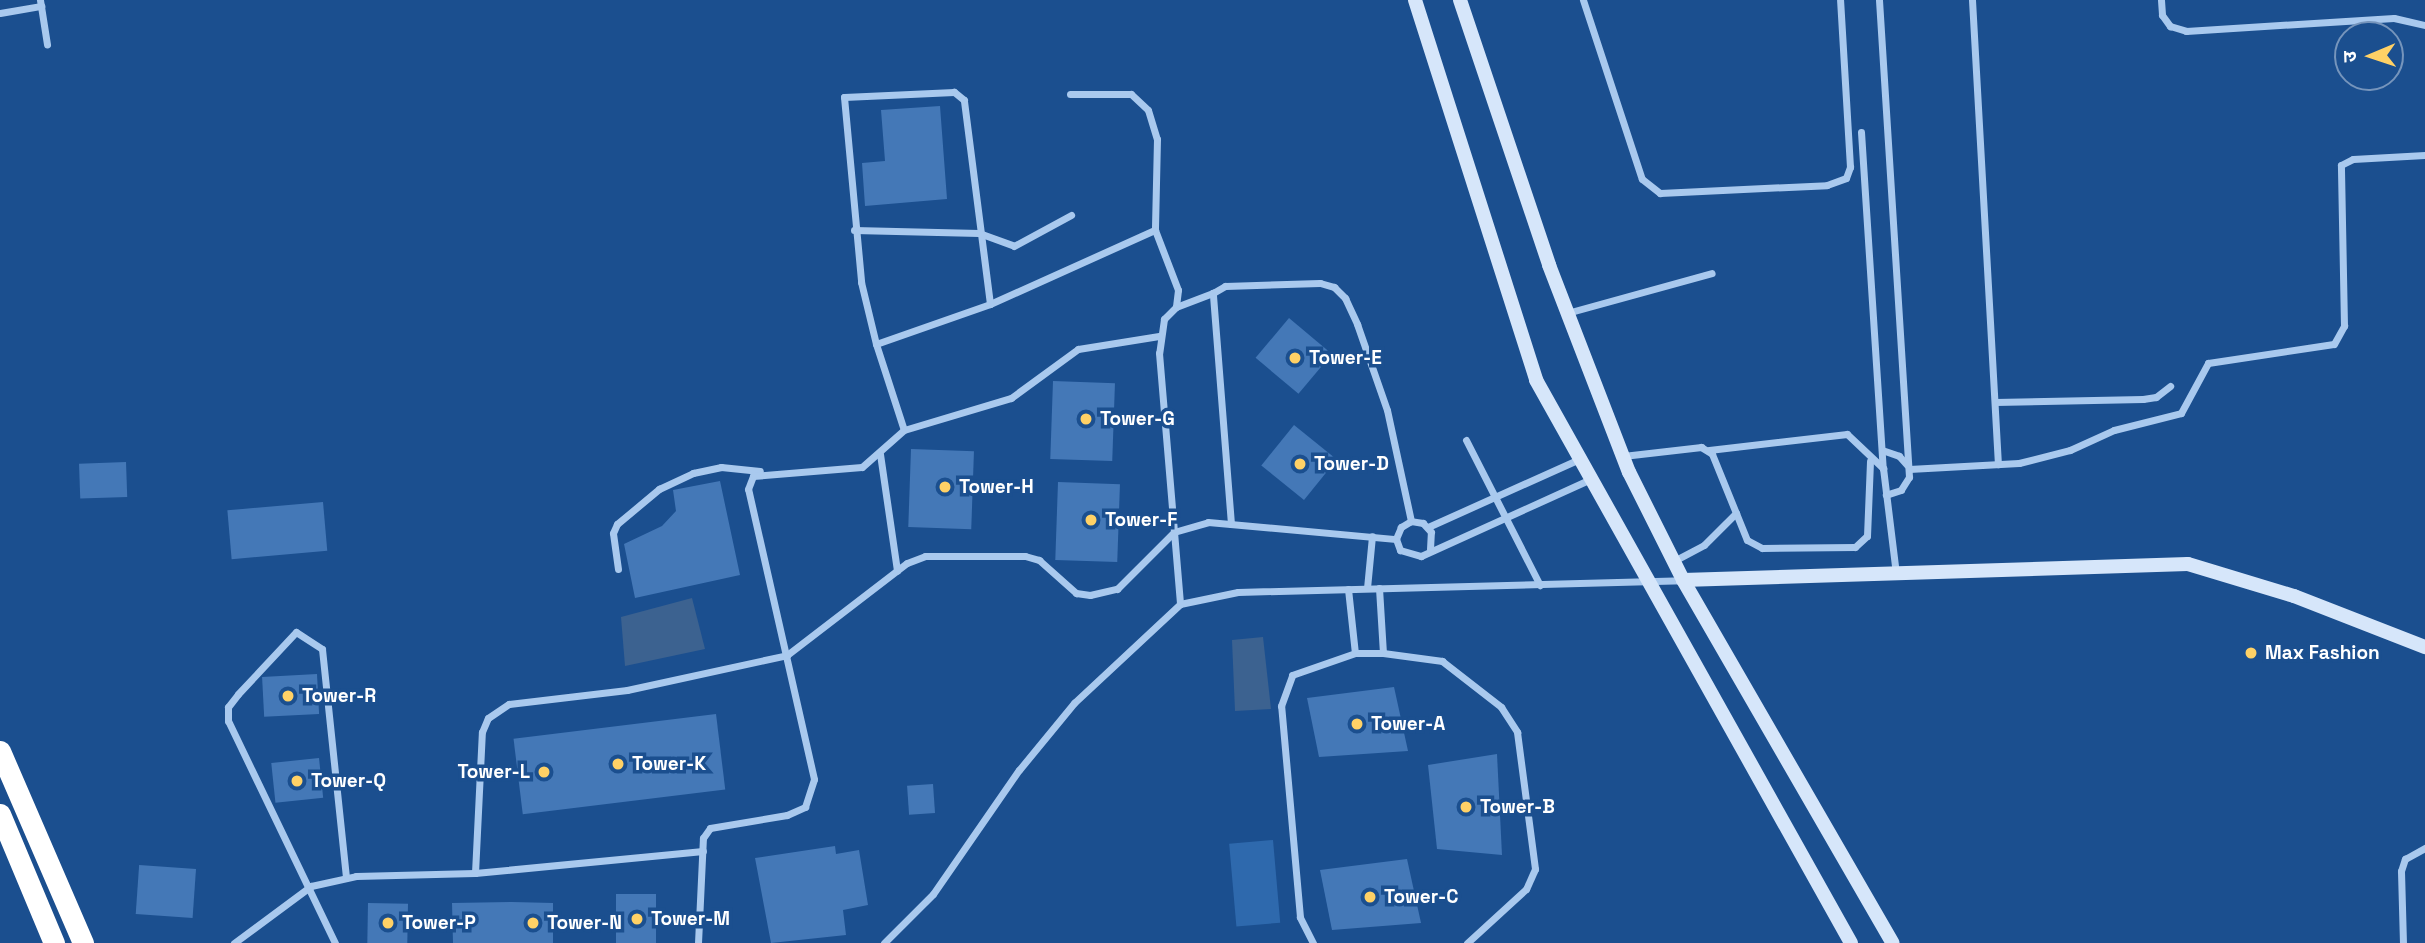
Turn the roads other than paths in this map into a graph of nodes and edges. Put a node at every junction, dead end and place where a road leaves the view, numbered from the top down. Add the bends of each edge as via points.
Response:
1 (1415, 0) edge
2 (1460, 0) edge
3 (1583, 0) edge
4 (1840, 0) edge
5 (1879, 0) edge
6 (1972, 0) edge
7 (2161, 0) edge
8 (40, 3) edge
9 (0, 13) edge
10 (2425, 25) edge
11 (47, 44) dead end
12 (1070, 94) dead end
13 (1861, 132) dead end
14 (2425, 155) edge
15 (1071, 215) dead end
16 (855, 230) junction
17 (1155, 230) junction
18 (981, 234) junction
19 (1712, 273) dead end
20 (1213, 293) junction
21 (990, 304) junction
22 (1177, 307) junction
23 (1566, 313) junction
24 (1159, 336) junction
25 (876, 344) junction
26 (2170, 386) dead end
27 (1995, 402) junction
28 (904, 430) junction
29 (1466, 440) dead end
30 (1709, 450) junction
31 (1882, 450) junction
32 (880, 454) junction
33 (1623, 456) junction
34 (1579, 459) junction
35 (1870, 461) junction
36 (1998, 464) junction
37 (1883, 468) junction
38 (1909, 469) junction
39 (764, 472) junction
40 (1591, 479) junction
41 (1886, 495) junction
42 (1497, 496) junction
43 (1736, 513) junction
44 (1506, 516) junction
45 (1411, 521) junction
46 (1231, 524) junction
47 (1427, 527) junction
48 (1174, 532) junction
49 (1372, 536) junction
50 (1396, 539) junction
51 (1430, 549) junction
52 (1674, 562) junction
53 (618, 569) dead end
54 (897, 571) junction
55 (1896, 574) junction
56 (1683, 580) junction
57 (1646, 581) junction
58 (1540, 584) junction
59 (1367, 588) junction
60 (1379, 588) junction
61 (1348, 589) junction
62 (1180, 604) junction
63 (2425, 647) edge
64 (1355, 653) junction
65 (1383, 653) junction
66 (787, 655) junction
67 (0, 751) edge
68 (0, 814) edge
69 (2425, 848) edge
70 (703, 851) junction
71 (475, 873) junction
72 (346, 878) junction
73 (311, 886) junction
74 (54, 943) edge
75 (83, 943) edge
76 (234, 943) edge
77 (335, 943) edge
78 (698, 943) edge
79 (884, 943) edge
80 (1313, 943) edge
81 (1467, 943) edge
82 (1851, 943) edge
83 (1893, 943) edge
84 (2403, 943) edge

1 - 34 street via 1521,342
2 - 23 street
3 - 4 street via 1642,179 1660,193 1827,185 1846,178 1850,167
5 - 38 street
6 - 27 street
7 - 10 street via 2162,15 2170,26 2186,31 2394,18
8 - 9 street
8 - 11 street
12 - 17 street via 1122,92 1142,100 1157,139
13 - 31 street
14 - 36 street via 2353,159 2341,165 2344,326 2334,344 2208,363 2181,412 2114,430 2040,459
15 - 18 street via 1022,244 1005,245
16 - 18 street
16 - 18 street via 844,97 954,93 964,100
16 - 25 street
17 - 21 street
17 - 22 street via 1178,290
18 - 21 street
19 - 23 street
20 - 22 street
20 - 45 street via 1225,286 1320,283 1334,287 1345,298 1387,410
20 - 46 street
21 - 25 street
22 - 24 street via 1164,319
23 - 33 street
24 - 28 street via 1077,349 1011,398
24 - 48 street
25 - 28 street
26 - 27 street via 2156,397
27 - 36 street
28 - 32 street
29 - 42 street
30 - 33 street via 1701,447
30 - 35 street via 1847,433 1858,440
30 - 43 street
31 - 37 street
31 - 38 street via 1899,456
32 - 39 street via 853,468
32 - 54 street
33 - 52 street
34 - 40 street
34 - 42 street
35 - 37 street
35 - 43 street via 1867,536 1856,547 1762,548 1747,540
36 - 38 street
37 - 41 street
38 - 41 street via 1908,483
39 - 53 street via 721,467 693,473 659,489 617,524 613,533
39 - 66 street via 753,476 748,489
40 - 44 street
40 - 57 street
41 - 55 street
42 - 44 street
42 - 47 street
43 - 52 street via 1704,545
44 - 51 street
44 - 58 street
45 - 47 street
45 - 50 street via 1401,527
46 - 48 street via 1208,522
46 - 49 street
47 - 51 street
48 - 54 street via 1116,589 1090,595 1076,593 1039,560 1025,556 925,556
48 - 62 street
49 - 50 street
49 - 59 street
50 - 51 street via 1400,550 1410,556
52 - 56 street
54 - 66 street
55 - 56 street
55 - 63 street via 2188,564 2281,592
56 - 57 street
56 - 83 street
57 - 58 street
57 - 82 street
58 - 60 street
59 - 60 street
59 - 61 street
60 - 65 street
61 - 62 street via 1238,592
61 - 64 street
62 - 79 street via 1074,703 1019,770 933,894
64 - 65 street
64 - 80 street via 1292,675 1281,706 1300,917
65 - 81 street via 1442,661 1501,706 1517,732 1535,869 1526,889
66 - 70 street via 814,779 810,796 804,807 788,814 710,828 703,838
66 - 71 street via 628,690 509,704 498,710 488,718 480,749
67 - 75 highway
68 - 74 highway
69 - 84 street via 2405,859 2401,871
70 - 71 street
70 - 78 street
71 - 72 street
72 - 73 street
72 - 73 street via 322,649 296,632 228,707 228,721
73 - 76 street
73 - 77 street

